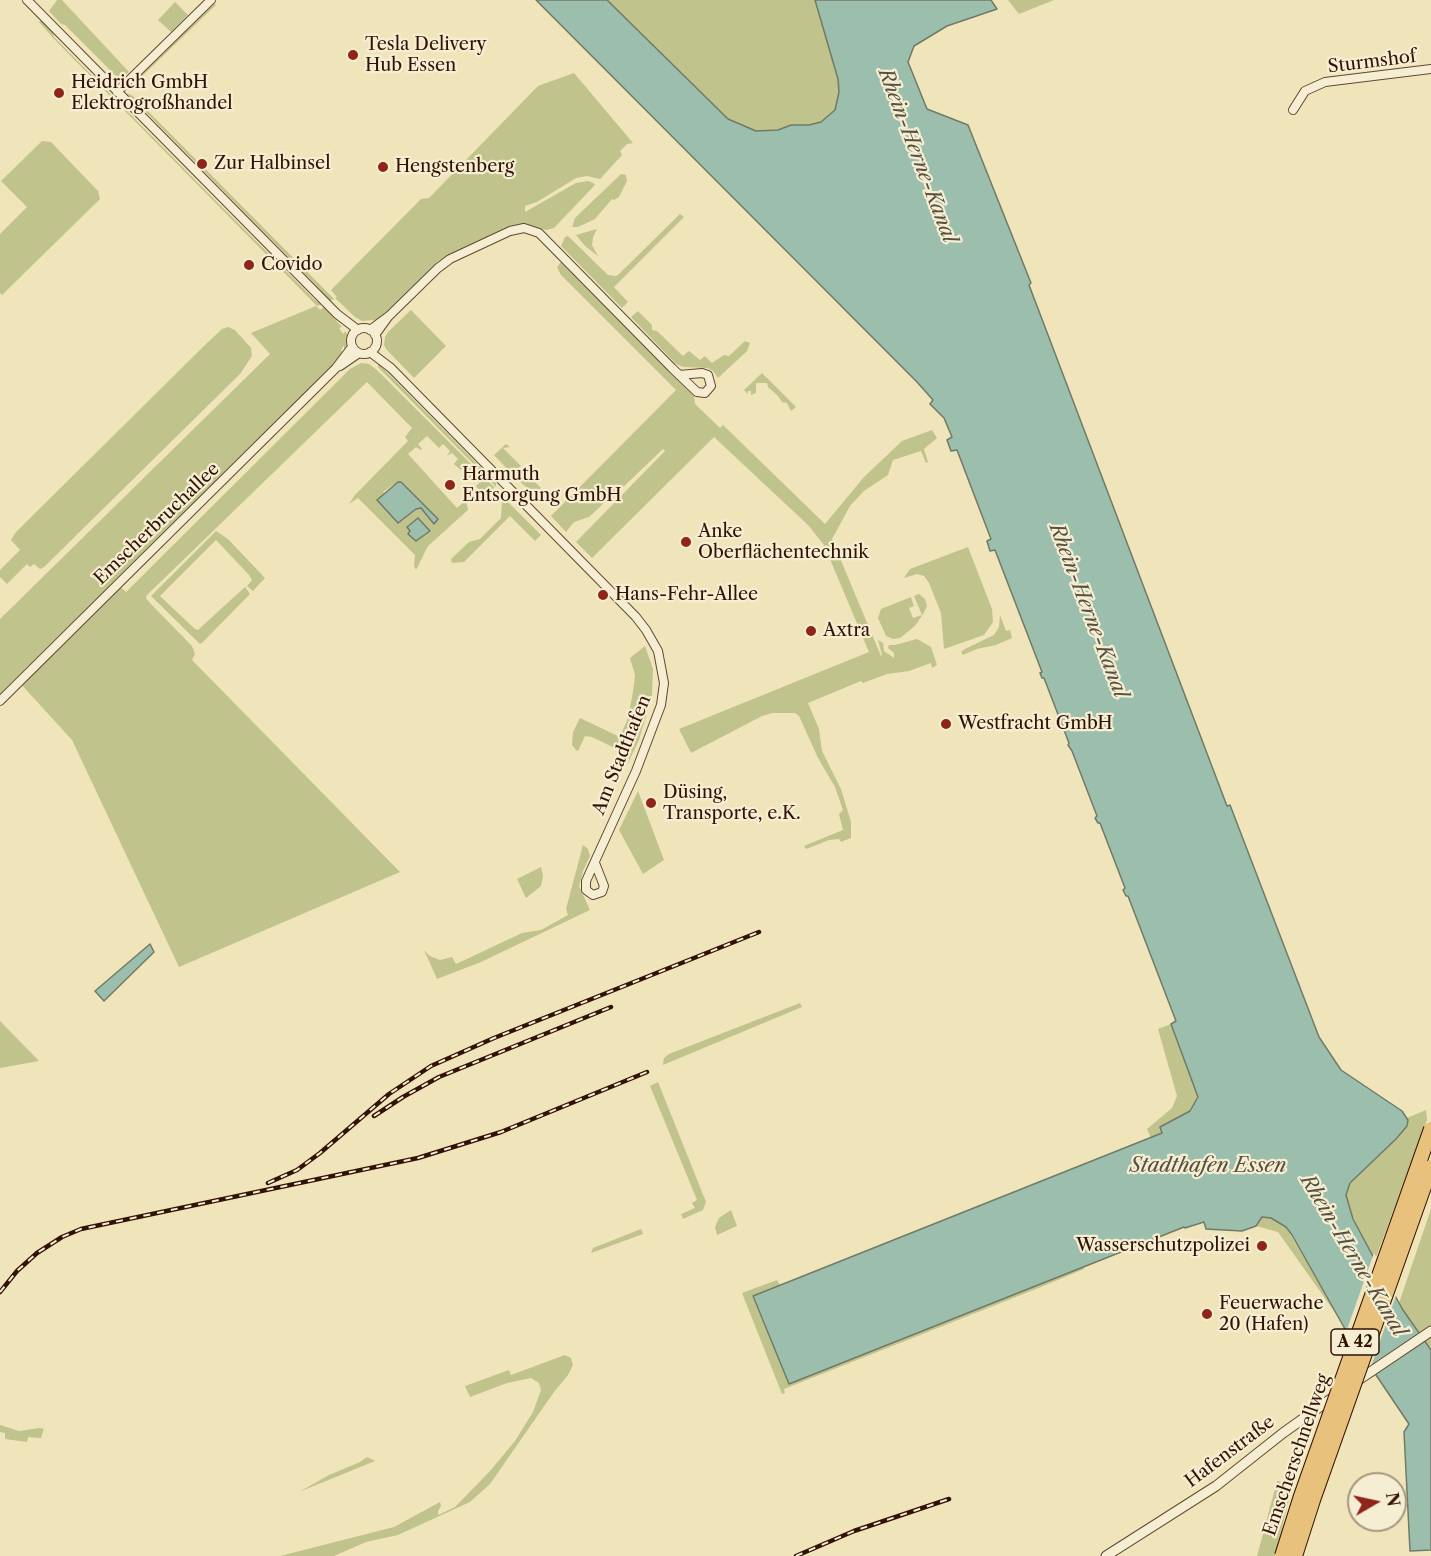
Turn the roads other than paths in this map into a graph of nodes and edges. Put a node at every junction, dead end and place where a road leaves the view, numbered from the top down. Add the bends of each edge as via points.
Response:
1 (27, 0) edge
2 (211, 0) edge
3 (1431, 69) edge
4 (117, 92) junction
5 (1293, 110) dead end
6 (355, 333) junction
7 (373, 333) junction
8 (352, 347) junction
9 (373, 350) junction
10 (359, 353) junction
11 (336, 368) junction
12 (679, 375) dead end
13 (0, 701) edge
14 (595, 863) dead end
15 (1431, 1129) edge
16 (1431, 1167) edge
17 (1431, 1331) edge
18 (1106, 1556) edge
19 (1282, 1556) edge
20 (1295, 1556) edge

1 - 4 street
2 - 4 street
3 - 5 street, Sturmshof via 1325,82 1305,91
4 - 6 street
6 - 7 street
6 - 8 street
7 - 9 street
7 - 12 street via 450,259 510,231 532,229
8 - 10 street
8 - 11 street, Emscherbruchallee
9 - 10 street
9 - 14 street, Am Stadthafen via 636,617 658,651 664,683 661,705
10 - 11 street, Emscherbruchallee
11 - 13 street, Emscherbruchallee
15 - 19 highway, Emscherschnellweg / A 42, bridge
16 - 20 highway, Emscherschnellweg / A 42, bridge
17 - 18 street, Hafenstraße via 1289,1429 1216,1486

